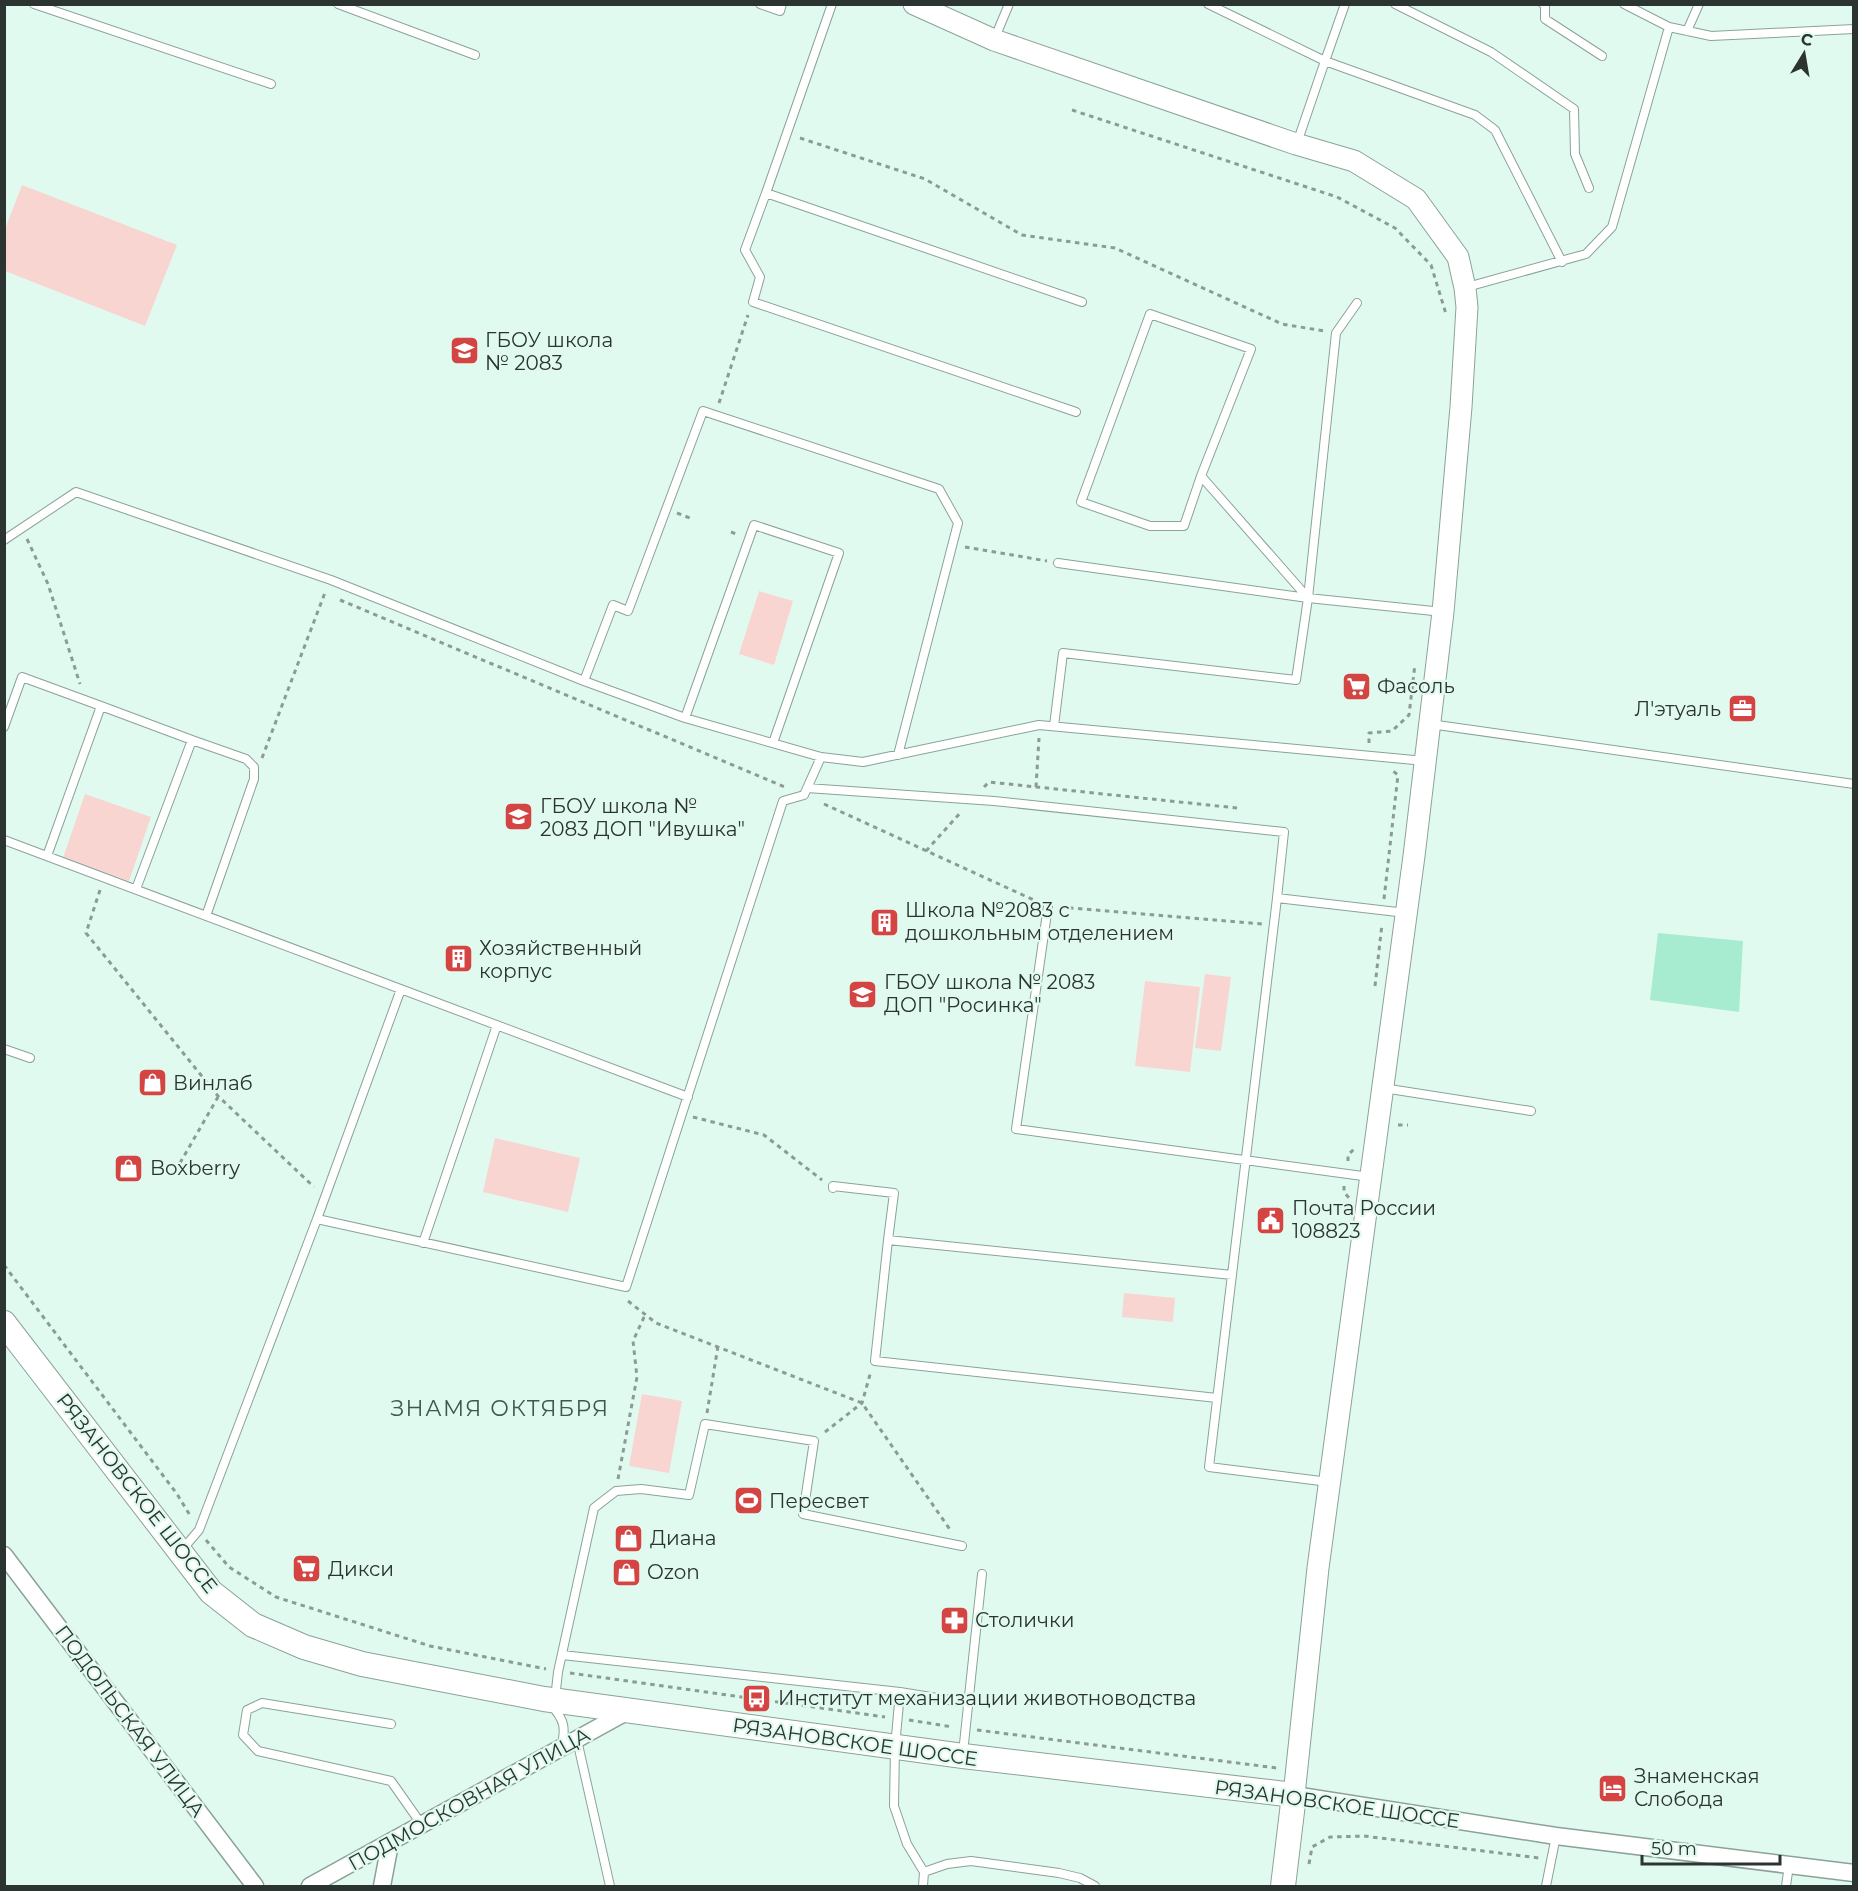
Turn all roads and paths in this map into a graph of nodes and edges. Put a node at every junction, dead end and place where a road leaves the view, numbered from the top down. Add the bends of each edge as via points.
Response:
1 (34, 4) edge
2 (338, 4) edge
3 (760, 4) edge
4 (782, 4) edge
5 (832, 4) edge
6 (914, 4) edge
7 (1009, 4) edge
8 (1208, 4) edge
9 (1345, 4) edge
10 (1395, 4) edge
11 (1543, 4) edge
12 (1624, 4) edge
13 (1699, 4) edge
14 (943, 11) edge
15 (1669, 27) junction
16 (1854, 29) edge
17 (1686, 31) junction
18 (994, 40) junction
19 (475, 55) dead end
20 (1602, 56) dead end
21 (1325, 61) junction
22 (271, 84) dead end
23 (1072, 110) dead end
24 (787, 133) junction
25 (1296, 144) junction
26 (1589, 188) dead end
27 (766, 193) junction
28 (1562, 262) junction
29 (1465, 288) junction
30 (753, 302) junction
31 (1082, 302) dead end
32 (1357, 303) dead end
33 (1448, 319) dead end
34 (1336, 333) junction
35 (1076, 412) dead end
36 (715, 414) junction
37 (1201, 476) junction
38 (21, 528) junction
39 (4, 540) edge
40 (952, 545) junction
41 (1058, 563) joint
42 (331, 580) junction
43 (336, 598) dead end
44 (1308, 598) junction
45 (1443, 612) junction
46 (1416, 657) dead end
47 (584, 681) junction
48 (86, 700) junction
49 (101, 706) junction
50 (685, 718) junction
51 (1430, 724) junction
52 (1039, 725) junction
53 (1054, 726) junction
54 (4, 727) edge
55 (192, 740) junction
56 (773, 743) junction
57 (898, 755) junction
58 (1369, 755) junction
59 (821, 757) junction
60 (1426, 761) junction
61 (254, 779) junction
62 (1854, 784) edge
63 (1036, 787) dead end
64 (805, 791) junction
65 (4, 840) edge
66 (46, 856) junction
67 (104, 877) junction
68 (136, 889) junction
69 (1277, 898) junction
70 (1048, 906) junction
71 (1383, 911) junction
72 (1406, 914) junction
73 (206, 915) junction
74 (1274, 926) junction
75 (401, 989) junction
76 (1374, 993) dead end
77 (497, 1025) junction
78 (4, 1049) edge
79 (30, 1058) dead end
80 (1383, 1088) junction
81 (218, 1096) junction
82 (688, 1097) junction
83 (1531, 1111) dead end
84 (682, 1115) junction
85 (1408, 1125) dead end
86 (1389, 1126) dead end
87 (1357, 1146) dead end
88 (1246, 1160) junction
89 (180, 1163) dead end
90 (1346, 1174) junction
91 (1371, 1178) junction
92 (833, 1188) joint
93 (324, 1196) junction
94 (1350, 1200) dead end
95 (317, 1219) junction
96 (888, 1240) junction
97 (423, 1243) junction
98 (4, 1265) edge
99 (1232, 1275) junction
100 (626, 1287) junction
101 (645, 1315) junction
102 (4, 1323) edge
103 (718, 1346) junction
104 (874, 1361) junction
105 (1217, 1398) junction
106 (862, 1403) junction
107 (705, 1424) junction
108 (814, 1441) junction
109 (1330, 1482) junction
110 (616, 1491) junction
111 (199, 1530) junction
112 (962, 1546) joint
113 (181, 1551) junction
114 (4, 1555) edge
115 (982, 1574) dead end
116 (562, 1655) junction
117 (558, 1672) junction
118 (900, 1692) junction
119 (550, 1699) junction
120 (968, 1703) junction
121 (628, 1712) junction
122 (898, 1719) junction
123 (391, 1724) dead end
124 (965, 1728) junction
125 (577, 1740) junction
126 (895, 1747) junction
127 (560, 1749) junction
128 (963, 1756) junction
129 (1287, 1770) dead end
130 (1294, 1795) junction
131 (423, 1826) junction
132 (1557, 1836) junction
133 (390, 1844) junction
134 (1552, 1859) junction
135 (1789, 1865) junction
136 (1308, 1869) dead end
137 (924, 1872) junction
138 (1854, 1873) edge
139 (255, 1887) edge
140 (310, 1887) edge
141 (382, 1887) edge
142 (610, 1887) edge
143 (923, 1887) edge
144 (1095, 1887) edge
145 (1283, 1887) edge
146 (1546, 1887) edge
147 (1786, 1887) edge

1 - 22 lane
2 - 19 lane
3 - 4 lane via 780,11
5 - 24 lane
6 - 14 street
7 - 18 lane
8 - 21 lane
9 - 21 lane
10 - 26 lane via 1491,52 1574,109 1575,154
11 - 20 lane via 1545,19
12 - 15 lane
13 - 17 lane
14 - 18 street
15 - 17 lane
15 - 28 lane via 1612,227 1586,254
16 - 17 lane via 1711,36
18 - 25 street
21 - 25 lane
21 - 28 lane via 1475,115 1495,130
23 - 33 path via 1337,197 1395,228 1431,265
24 - 27 lane
24 - 34 path via 926,179 1022,235 1115,248 1282,324
25 - 29 street via 1354,161 1416,199 1458,257
27 - 30 lane via 745,250 760,277
27 - 31 lane
28 - 29 lane
29 - 45 street via 1461,407
30 - 35 lane
30 - 36 path
32 - 34 lane
34 - 44 lane
36 - 40 lane via 939,489 957,523
36 - 47 lane via 703,411 628,611 613,605
37 - 37 lane via 1251,349 1150,314 1081,502 1150,526 1184,526
37 - 44 lane
38 - 39 lane
38 - 42 lane via 76,492
38 - 48 path via 48,584
40 - 41 path
40 - 57 lane
41 - 44 lane
42 - 47 lane
42 - 61 path
43 - 64 path
44 - 45 lane
44 - 53 lane via 1296,680 1063,653
45 - 51 street
46 - 58 path via 1409,715 1392,731 1370,733
47 - 50 lane
48 - 49 lane
48 - 54 lane via 22,677
49 - 55 lane
49 - 66 lane
50 - 56 lane
50 - 56 lane via 753,525 838,553
51 - 60 street
51 - 62 lane
52 - 53 lane
52 - 57 lane
52 - 63 path
53 - 58 lane
55 - 61 lane via 246,759 254,767
55 - 68 lane
56 - 59 lane
57 - 59 lane via 863,762
58 - 60 lane
58 - 71 path via 1368,766 1387,767 1398,776
59 - 64 lane
60 - 72 street
61 - 73 lane
64 - 69 lane via 994,801 1284,832
64 - 70 path
64 - 82 lane via 783,801
65 - 66 lane
66 - 67 lane
67 - 68 lane
67 - 81 path via 86,933
68 - 73 lane
69 - 71 lane
69 - 74 lane
70 - 74 path
70 - 88 lane via 1016,1129
71 - 72 lane
71 - 76 path
72 - 80 street
73 - 75 lane
74 - 88 lane
75 - 77 lane
75 - 93 lane
77 - 82 lane
77 - 97 lane
78 - 79 lane
80 - 83 lane
80 - 91 street
81 - 89 path
81 - 93 path
82 - 84 lane
84 - 92 path via 764,1135
84 - 100 lane
85 - 86 path
87 - 90 path via 1348,1155
88 - 90 lane
88 - 99 lane
90 - 91 lane
90 - 94 path via 1344,1192
91 - 109 street
92 - 96 lane via 894,1193
93 - 95 lane
95 - 97 lane
95 - 111 lane
96 - 99 lane
96 - 104 lane
97 - 100 lane
98 - 111 path via 177,1494
99 - 105 lane
100 - 101 path via 628,1301
101 - 103 path via 656,1323
101 - 110 path via 633,1341 637,1377
102 - 113 main road, РЯЗАНОВСКОЕ ШОССЕ
103 - 106 path
103 - 107 path
104 - 105 lane
104 - 106 path
105 - 109 lane via 1209,1467
106 - 108 path
106 - 112 path
107 - 108 lane
107 - 110 lane via 688,1495 641,1489
108 - 112 lane via 803,1514
109 - 130 street
110 - 116 lane via 594,1508
111 - 113 lane
111 - 117 path via 229,1567 276,1597 430,1646
113 - 119 main road, РЯЗАНОВСКОЕ ШОССЕ via 211,1592 254,1625 304,1647 362,1664
114 - 139 street, ПОДОЛЬСКАЯ УЛИЦА
115 - 120 lane
116 - 117 lane
116 - 118 lane
117 - 119 lane
117 - 122 path
118 - 120 lane
118 - 122 lane
119 - 121 main road, РЯЗАНОВСКОЕ ШОССЕ
119 - 127 lane via 565,1731
120 - 124 lane
121 - 125 street, ПОДМОСКОВНАЯ УЛИЦА
121 - 126 main road, РЯЗАНОВСКОЕ ШОССЕ
122 - 124 path
122 - 126 lane
123 - 131 lane via 262,1703 247,1710 243,1735 258,1751 391,1781
124 - 128 lane
124 - 129 path
125 - 127 street, ПОДМОСКОВНАЯ УЛИЦА
125 - 142 lane
126 - 128 main road, РЯЗАНОВСКОЕ ШОССЕ
126 - 137 lane via 894,1806 907,1844
127 - 131 street, ПОДМОСКОВНАЯ УЛИЦА
128 - 130 main road, РЯЗАНОВСКОЕ ШОССЕ
130 - 132 street, РЯЗАНОВСКОЕ ШОССЕ
130 - 145 main road
131 - 133 street, ПОДМОСКОВНАЯ УЛИЦА
132 - 134 lane
132 - 135 street, РЯЗАНОВСКОЕ ШОССЕ
133 - 140 street, ПОДМОСКОВНАЯ УЛИЦА
133 - 141 street
134 - 136 path via 1365,1836 1330,1837 1312,1847
134 - 146 lane
135 - 138 street, РЯЗАНОВСКОЕ ШОССЕ
135 - 147 lane
137 - 143 lane
137 - 144 lane via 947,1864 972,1862 1059,1873

